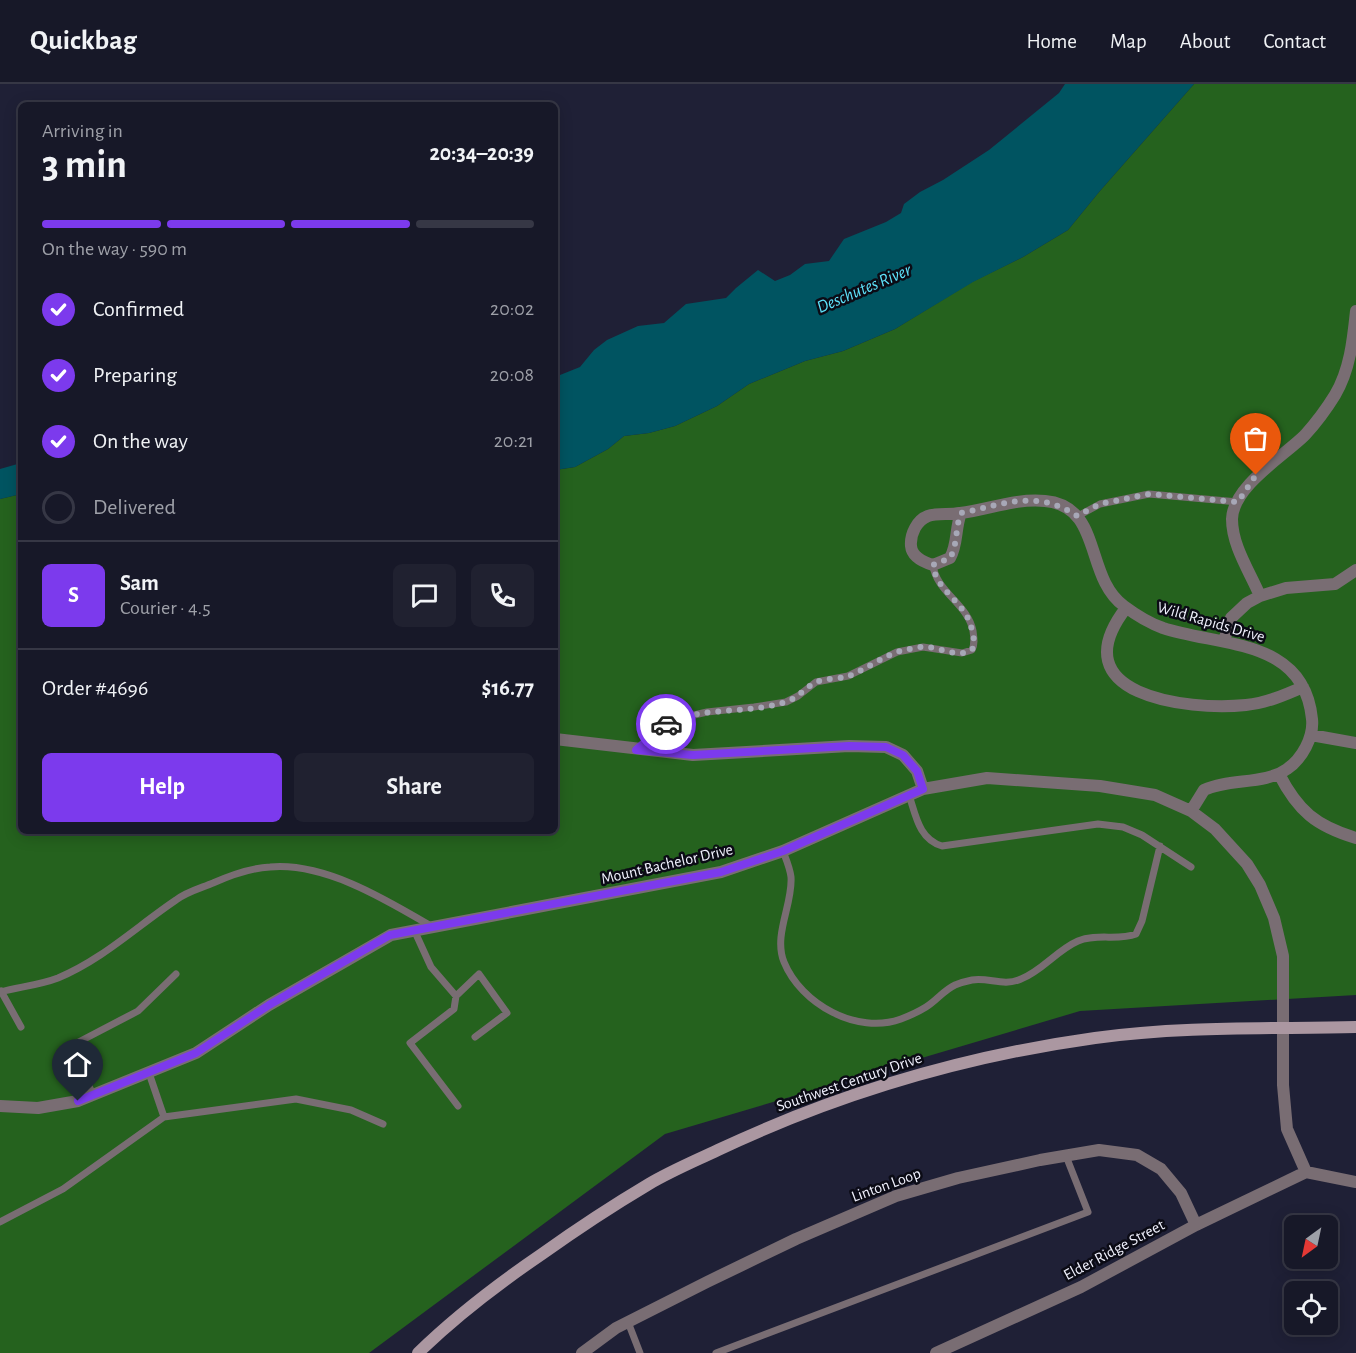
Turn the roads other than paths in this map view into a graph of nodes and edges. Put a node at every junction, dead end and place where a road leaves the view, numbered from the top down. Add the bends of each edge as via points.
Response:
1 (1356, 311) edge
2 (1238, 502) junction
3 (961, 513) junction
4 (1077, 516) junction
5 (933, 565) junction
6 (1356, 570) edge
7 (1260, 596) junction
8 (1125, 608) junction
9 (1224, 641) junction
10 (1303, 687) junction
11 (1311, 735) junction
12 (558, 739) edge
13 (1356, 743) edge
14 (636, 750) junction
15 (1279, 774) junction
16 (923, 789) junction
17 (909, 795) junction
18 (1191, 811) junction
19 (1356, 838) edge
20 (1160, 846) junction
21 (783, 851) junction
22 (1191, 867) dead end
23 (433, 927) junction
24 (416, 932) junction
25 (176, 975) dead end
26 (0, 992) edge
27 (456, 996) junction
28 (21, 1027) dead end
29 (1356, 1027) edge
30 (1282, 1028) junction
31 (475, 1037) dead end
32 (149, 1073) junction
33 (93, 1095) junction
34 (0, 1106) edge
35 (458, 1106) dead end
36 (164, 1117) junction
37 (383, 1124) dead end
38 (1066, 1156) junction
39 (1306, 1172) junction
40 (1356, 1182) edge
41 (0, 1222) edge
42 (1196, 1225) junction
43 (628, 1322) junction
44 (418, 1353) edge
45 (582, 1353) edge
46 (640, 1353) edge
47 (716, 1353) edge
48 (936, 1353) edge

1 - 2 street via 1351,353 1335,394 1305,434 1256,475
2 - 4 lane via 1149,494 1100,504
2 - 7 street via 1232,517 1234,538
3 - 4 street via 1019,501 1045,501
3 - 5 street via 955,550 950,558
3 - 5 street via 928,516 916,525 911,548 923,562
4 - 8 street, Wild Rapids Drive via 1091,540 1098,572 1109,592
5 - 14 lane via 939,582 969,616 974,642 969,652 922,647 897,652 848,676 816,682 786,702 676,719 662,726
6 - 7 street via 1335,584 1286,588
7 - 9 street via 1231,618
8 - 9 street, Wild Rapids Drive via 1162,628
8 - 10 street via 1108,635 1110,669 1120,681 1145,696 1179,704 1246,705 1276,699
9 - 10 street, Wild Rapids Drive via 1254,648 1297,676
10 - 11 street, Wild Rapids Drive via 1311,711
11 - 13 street
11 - 15 street via 1288,768
12 - 14 street
14 - 16 street via 693,755 886,747 903,755 917,771
15 - 18 street via 1212,786 1204,790
15 - 19 street via 1305,813 1327,828
16 - 17 street, Mount Bachelor Drive
16 - 18 street, Mount Bachelor Drive via 987,778 1100,786 1155,795
17 - 20 lane via 926,837 942,846 1098,824 1123,827
17 - 21 street, Mount Bachelor Drive
18 - 30 street, Mount Bachelor Drive via 1215,829 1247,864 1274,918 1283,956
20 - 21 lane via 1136,934 1127,938 1100,936 1079,940 1022,979 1002,984 974,979 952,986 926,1007 899,1020 868,1023 819,1006 802,990 784,961 781,937 791,878
20 - 22 lane
21 - 23 street, Mount Bachelor Drive via 721,872
23 - 24 street, Mount Bachelor Drive
23 - 26 lane via 339,879 306,870 271,867 234,873 178,898 92,962 56,979
24 - 27 lane via 430,967
24 - 32 street, Mount Bachelor Drive via 390,935 269,1005 196,1053
25 - 33 lane via 138,1011 71,1046
26 - 28 lane
27 - 31 lane via 479,974 507,1013
27 - 35 lane via 454,1009 410,1043
29 - 30 main road, Southwest Century Drive
30 - 39 street, Mount Bachelor Drive via 1287,1129
30 - 44 main road, Southwest Century Drive via 1096,1037 1011,1052 926,1072 795,1115 651,1183 579,1227 461,1314
32 - 33 street, Mount Bachelor Drive
32 - 36 lane
33 - 34 street, Mount Bachelor Drive via 38,1108
36 - 37 lane via 296,1100 351,1110
36 - 41 lane via 63,1190
38 - 42 street, Linton Loop via 1099,1150 1137,1155 1161,1169 1181,1193
38 - 43 street, Linton Loop via 958,1178 896,1196 796,1239
38 - 47 lane via 1088,1212
39 - 40 street
39 - 42 street, Elder Ridge Street
42 - 48 street, Elder Ridge Street via 1081,1287
43 - 45 street, Linton Loop
43 - 46 lane

